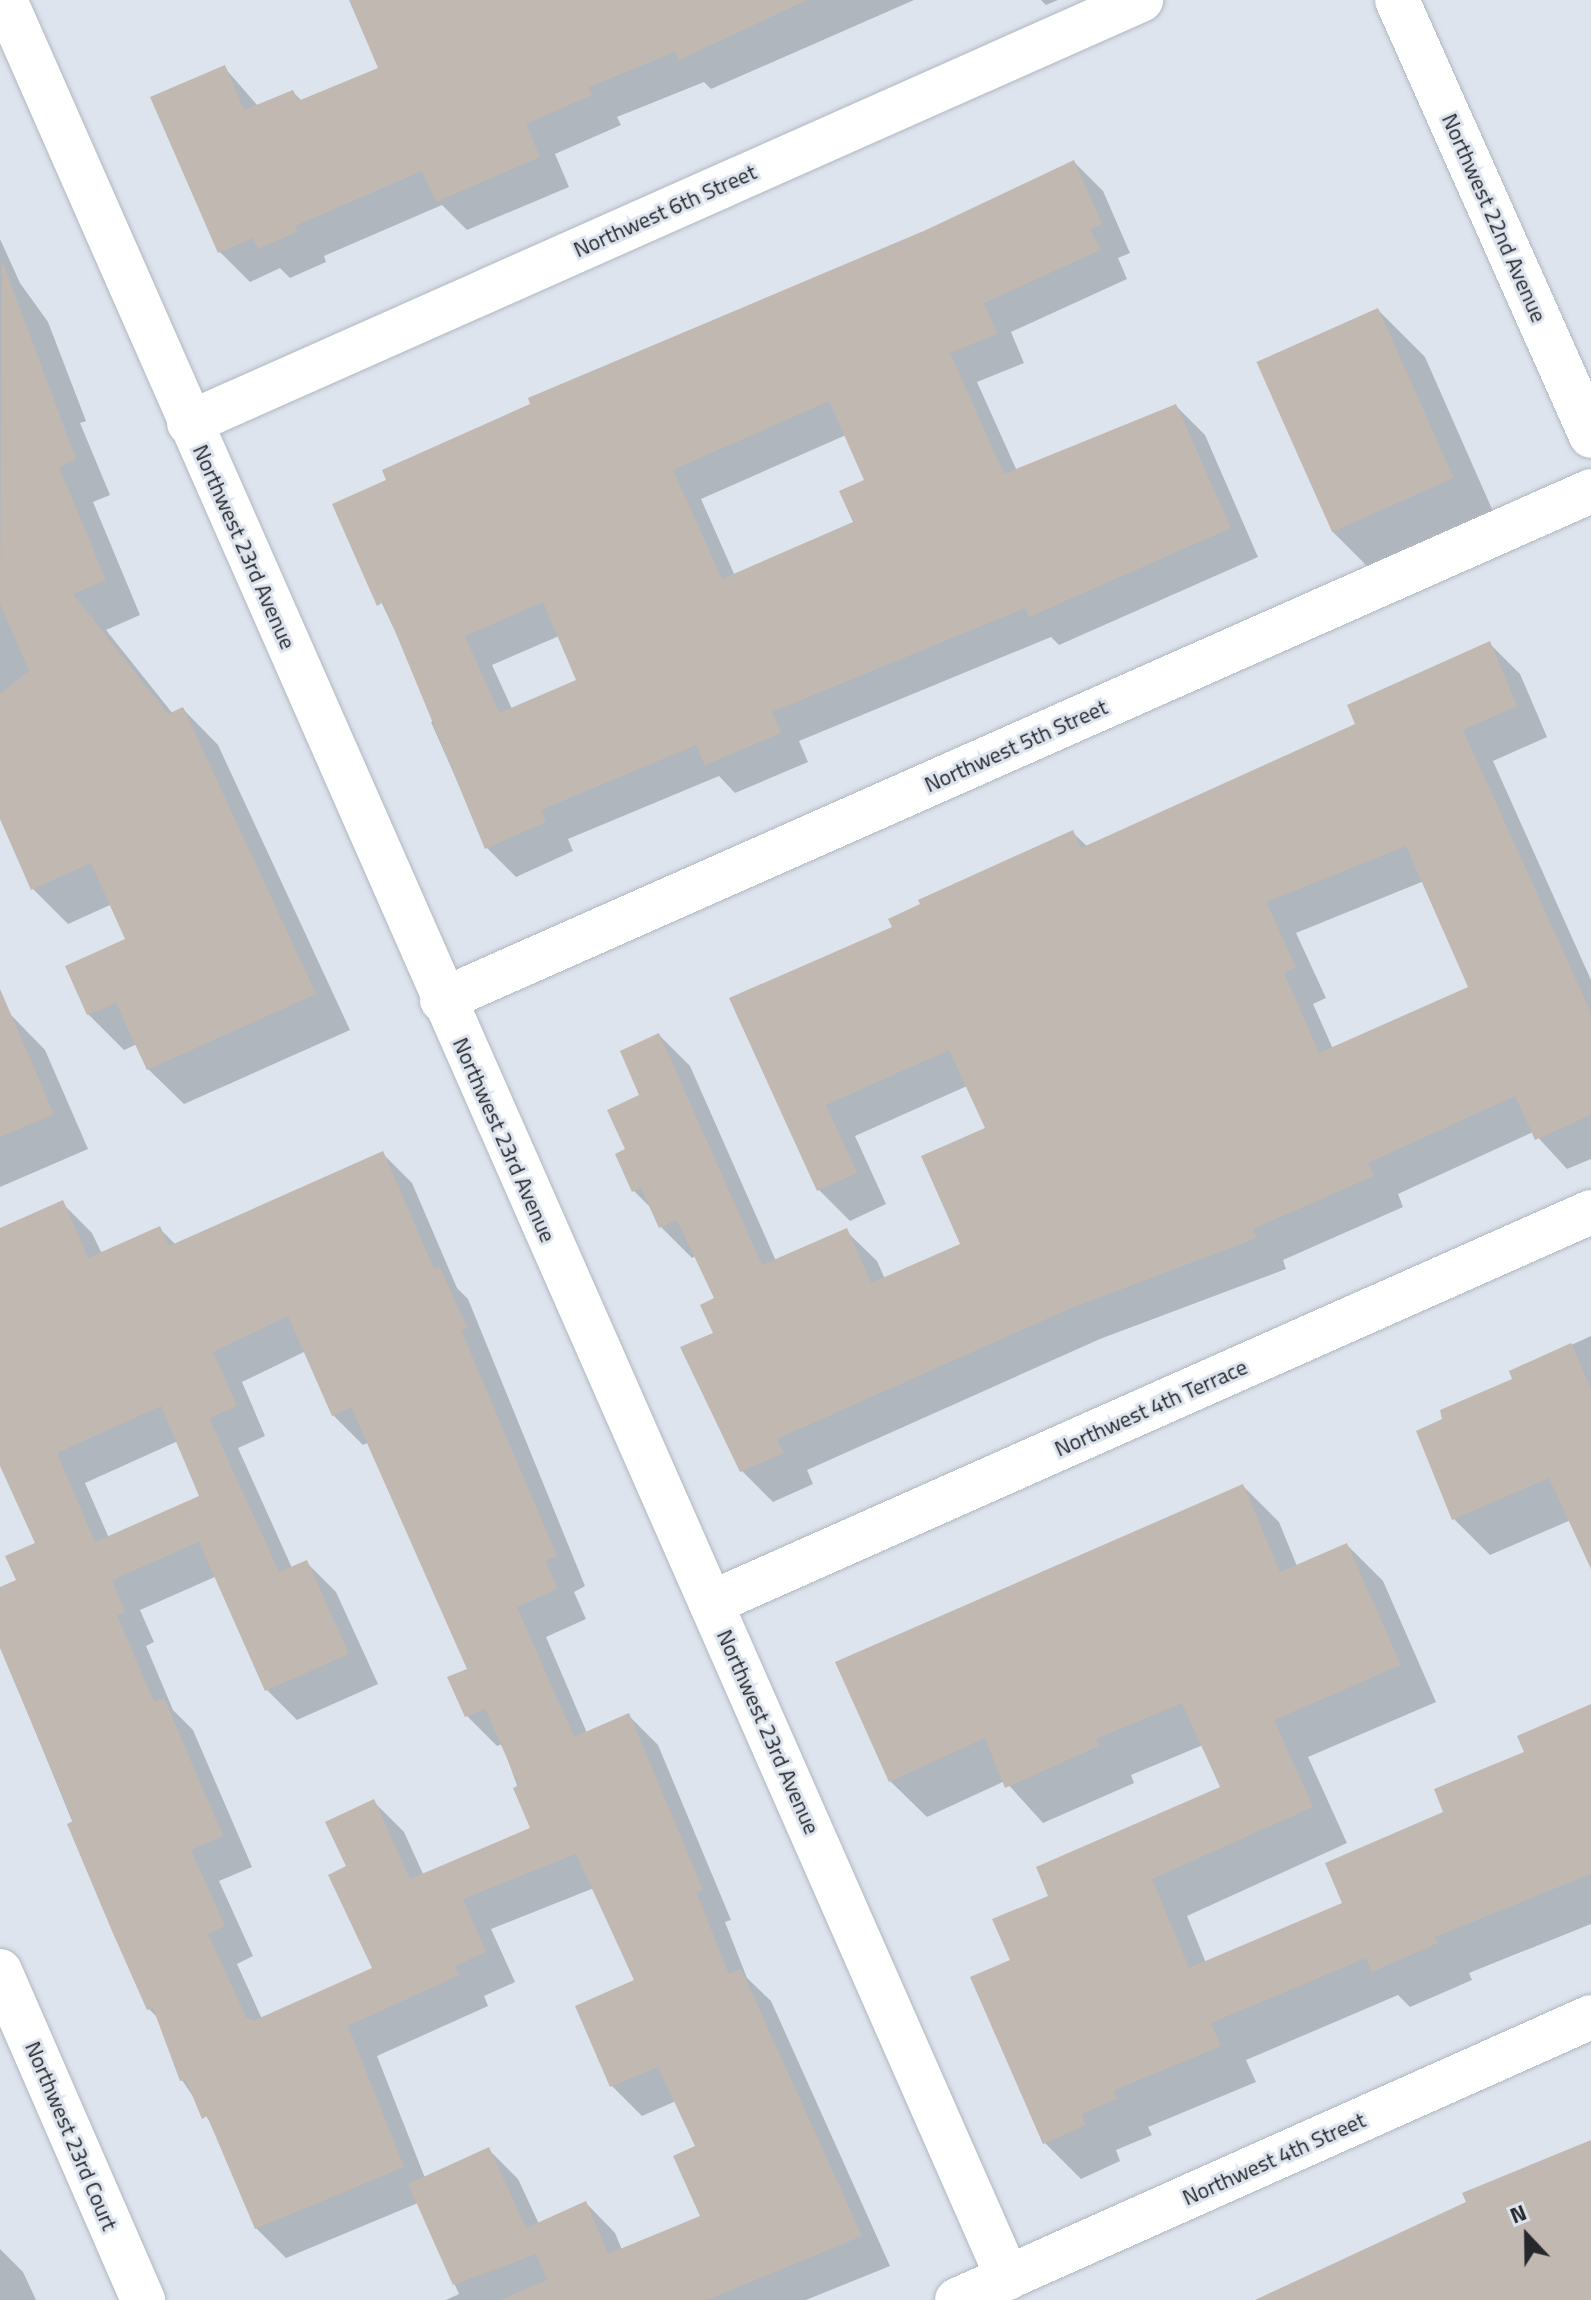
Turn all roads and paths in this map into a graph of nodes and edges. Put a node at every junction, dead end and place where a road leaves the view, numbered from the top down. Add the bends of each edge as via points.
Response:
1 (5, 0) edge
2 (1141, 0) edge
3 (1397, 0) edge
4 (189, 423) junction
5 (1591, 436) edge
6 (1591, 491) edge
7 (442, 1000) junction
8 (1591, 1212) edge
9 (711, 1603) junction
10 (0, 1971) edge
11 (1591, 2017) edge
12 (1008, 2278) junction
13 (143, 2300) edge
14 (957, 2300) edge

1 - 4 street, Northwest 23rd Avenue
2 - 4 street, Northwest 6th Street
3 - 5 street, Northwest 22nd Avenue
4 - 7 street, Northwest 23rd Avenue
6 - 7 street, Northwest 5th Street
7 - 9 street, Northwest 23rd Avenue
8 - 9 street, Northwest 4th Terrace
9 - 12 street, Northwest 23rd Avenue
10 - 13 street, Northwest 23rd Court
11 - 12 street, Northwest 4th Street
12 - 14 street, Northwest 4th Street

